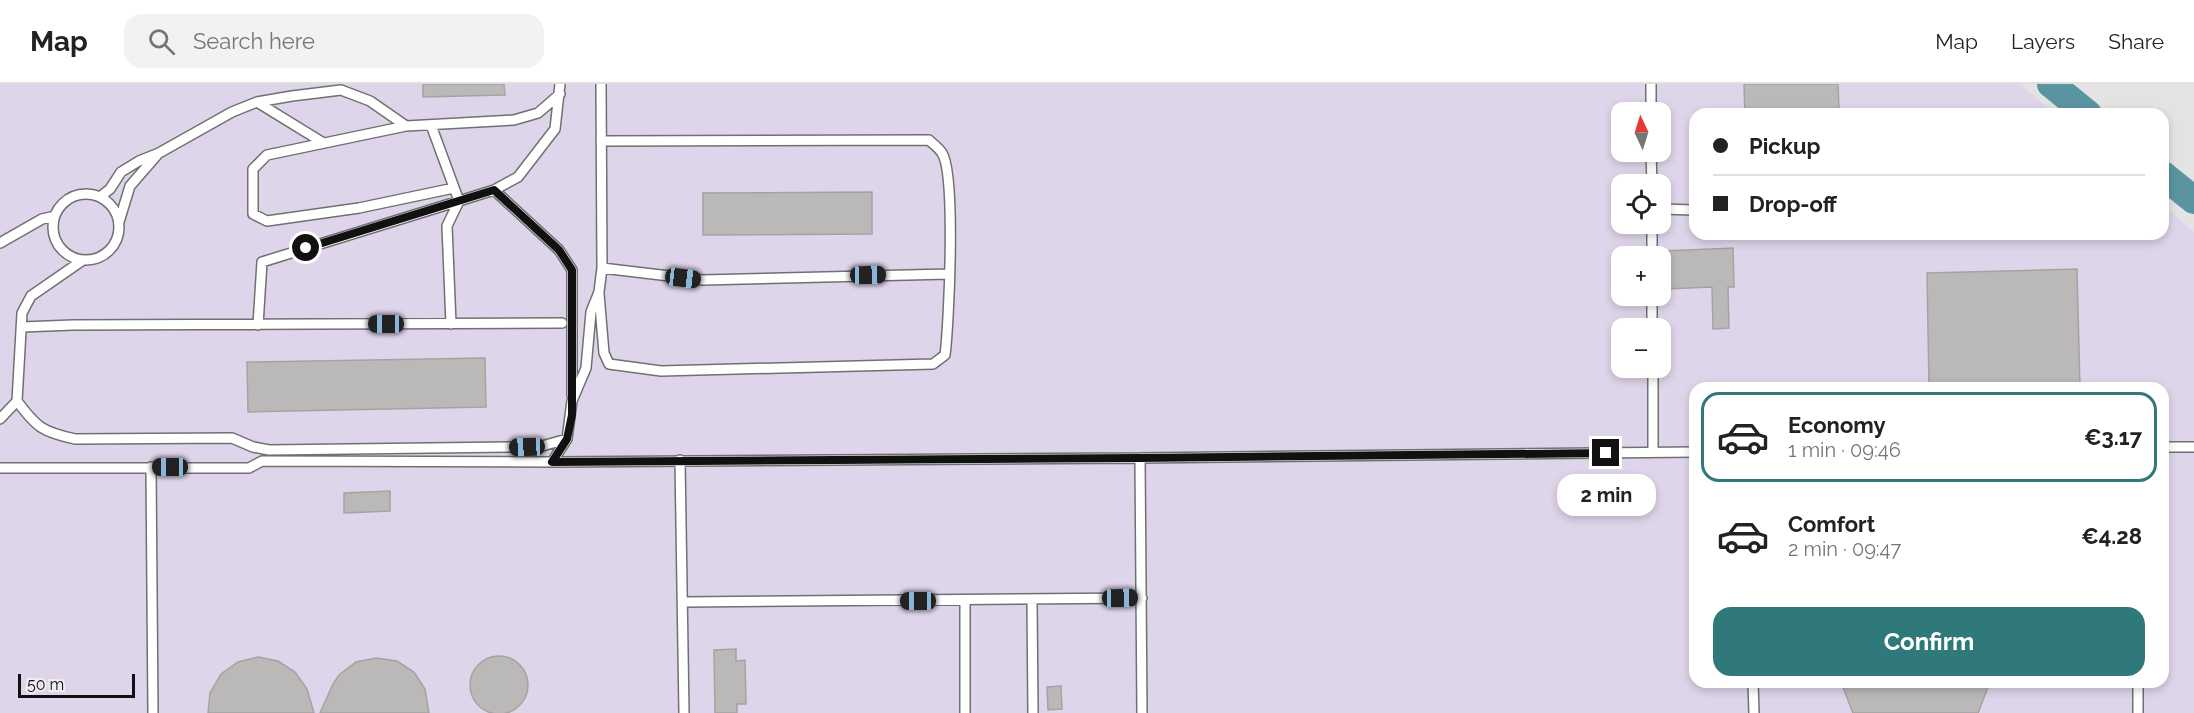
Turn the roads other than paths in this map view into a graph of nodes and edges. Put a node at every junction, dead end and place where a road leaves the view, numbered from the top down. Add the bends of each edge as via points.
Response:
1 (600, 84) edge
2 (1651, 84) edge
3 (560, 89) edge
4 (257, 102) junction
5 (1651, 102) edge
6 (431, 125) junction
7 (406, 126) junction
8 (601, 141) junction
9 (322, 142) junction
10 (159, 153) junction
11 (454, 188) junction
12 (494, 190) junction
13 (100, 197) junction
14 (459, 201) junction
15 (1671, 209) edge
16 (1689, 210) edge
17 (55, 216) junction
18 (119, 224) junction
19 (0, 243) edge
20 (84, 260) junction
21 (602, 268) junction
22 (949, 274) junction
23 (598, 292) junction
24 (562, 323) dead end
25 (451, 324) junction
26 (258, 326) junction
27 (22, 327) junction
28 (1653, 378) edge
29 (572, 401) junction
30 (17, 402) junction
31 (0, 419) edge
32 (567, 439) junction
33 (2169, 447) edge
34 (2194, 447) edge
35 (1653, 452) junction
36 (1689, 452) edge
37 (1140, 458) junction
38 (680, 460) junction
39 (552, 462) junction
40 (151, 467) junction
41 (0, 468) edge
42 (1142, 598) junction
43 (1032, 600) junction
44 (965, 601) junction
45 (683, 602) junction
46 (1754, 688) edge
47 (2138, 688) edge
48 (153, 713) edge
49 (684, 713) edge
50 (965, 713) edge
51 (1034, 713) edge
52 (1142, 713) edge
53 (1754, 713) edge
54 (2138, 713) edge

1 - 8 lane
2 - 5 lane
3 - 6 lane via 538,113 514,120
3 - 12 lane via 555,129 518,177
4 - 7 lane via 341,90 370,101
4 - 9 lane
4 - 10 lane
6 - 7 lane
6 - 11 lane
7 - 9 lane
8 - 21 lane
8 - 22 lane via 929,140 944,154 950,195
9 - 11 lane via 267,155 260,162 254,169 254,214 267,221 359,208
10 - 13 lane via 121,172
10 - 18 lane via 130,186
11 - 14 lane
12 - 14 lane
12 - 29 lane via 559,250 572,270
13 - 17 lane via 90,194 68,199
13 - 18 lane via 116,213
14 - 25 lane via 447,226
14 - 26 lane via 262,262
15 - 16 lane
17 - 19 lane via 42,219
17 - 20 lane via 56,242 68,255
18 - 20 lane via 110,250
20 - 27 lane via 31,296 22,314
21 - 22 lane via 703,280
21 - 23 lane
22 - 23 lane via 945,354 933,364 661,371 609,364 604,353
23 - 29 lane via 591,312 586,368
24 - 25 lane
25 - 26 lane
26 - 27 lane
27 - 30 lane
28 - 35 lane
29 - 32 lane
30 - 31 lane
30 - 32 lane via 34,424 75,440 232,438 269,450 542,446
32 - 39 lane
33 - 34 lane
35 - 36 lane
35 - 37 lane
37 - 38 lane
37 - 42 lane
38 - 39 lane
38 - 45 lane
39 - 40 lane via 262,461 249,468
40 - 41 lane
40 - 48 lane
42 - 43 lane
42 - 52 lane
43 - 44 lane
43 - 51 lane
44 - 45 lane
44 - 50 lane
45 - 49 lane
46 - 53 lane
47 - 54 lane

